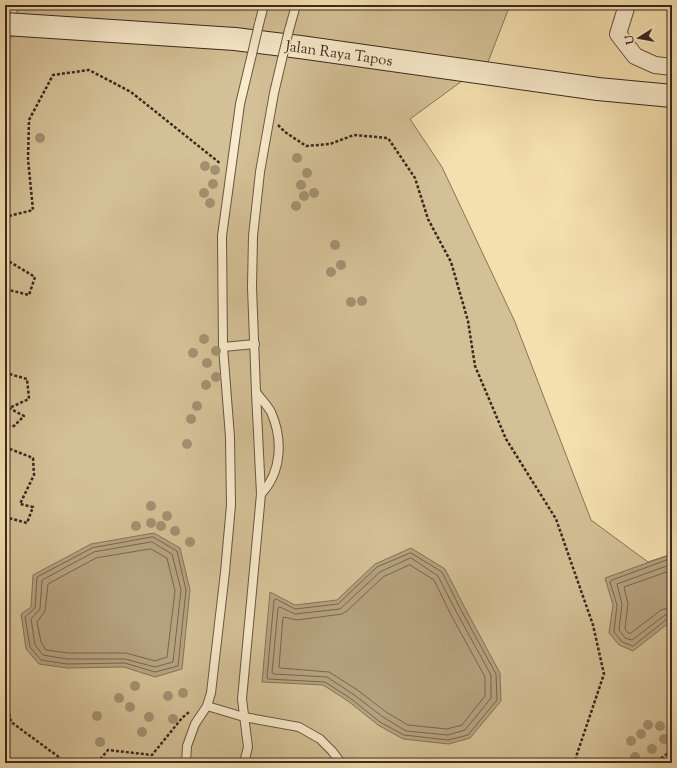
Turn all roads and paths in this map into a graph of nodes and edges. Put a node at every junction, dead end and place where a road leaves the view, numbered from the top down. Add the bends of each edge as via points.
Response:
1 (264, 5) edge
2 (296, 5) edge
3 (627, 5) edge
4 (5, 24) edge
5 (672, 67) edge
6 (672, 96) edge
7 (285, 132) dead end
8 (230, 171) junction
9 (5, 213) edge
10 (5, 259) edge
11 (5, 289) edge
12 (255, 344) junction
13 (223, 347) junction
14 (5, 372) edge
15 (256, 392) junction
16 (5, 426) edge
17 (5, 446) edge
18 (261, 494) junction
19 (5, 517) edge
20 (5, 694) edge
21 (207, 706) junction
22 (244, 717) junction
23 (672, 748) edge
24 (67, 763) edge
25 (97, 763) edge
26 (186, 763) edge
27 (244, 763) edge
28 (341, 763) edge
29 (576, 763) edge
30 (652, 763) edge

1 - 8 lane, bridge via 240,104
2 - 12 lane, bridge via 274,93 260,172 253,236
3 - 5 street via 618,34 635,56 655,65
4 - 6 main road, Jalan Raya Tapos via 235,39 598,89
7 - 29 path via 306,146 330,144 354,135 388,138 415,178 428,219 451,262 468,321 475,366 506,439 556,519 593,625 604,674
8 - 9 path via 130,92 90,70 53,75 29,120 28,159 33,210 9,216
8 - 13 lane via 222,236
10 - 11 path via 35,277 29,295
12 - 13 lane
12 - 15 lane
13 - 21 lane via 230,445 231,505 211,693
14 - 16 path via 26,379 29,399 9,408 24,416 14,426
15 - 18 lane
15 - 18 lane via 270,412 279,437 278,462 269,486
17 - 19 path via 33,458 34,475 20,504 33,507 27,523
18 - 22 lane via 242,699
20 - 24 path via 11,722
21 - 22 lane
21 - 25 path via 196,706 182,718 152,755 108,750
21 - 26 lane via 195,724 187,746
22 - 27 lane via 248,747
22 - 28 lane via 299,727 320,739
23 - 30 path via 665,756

